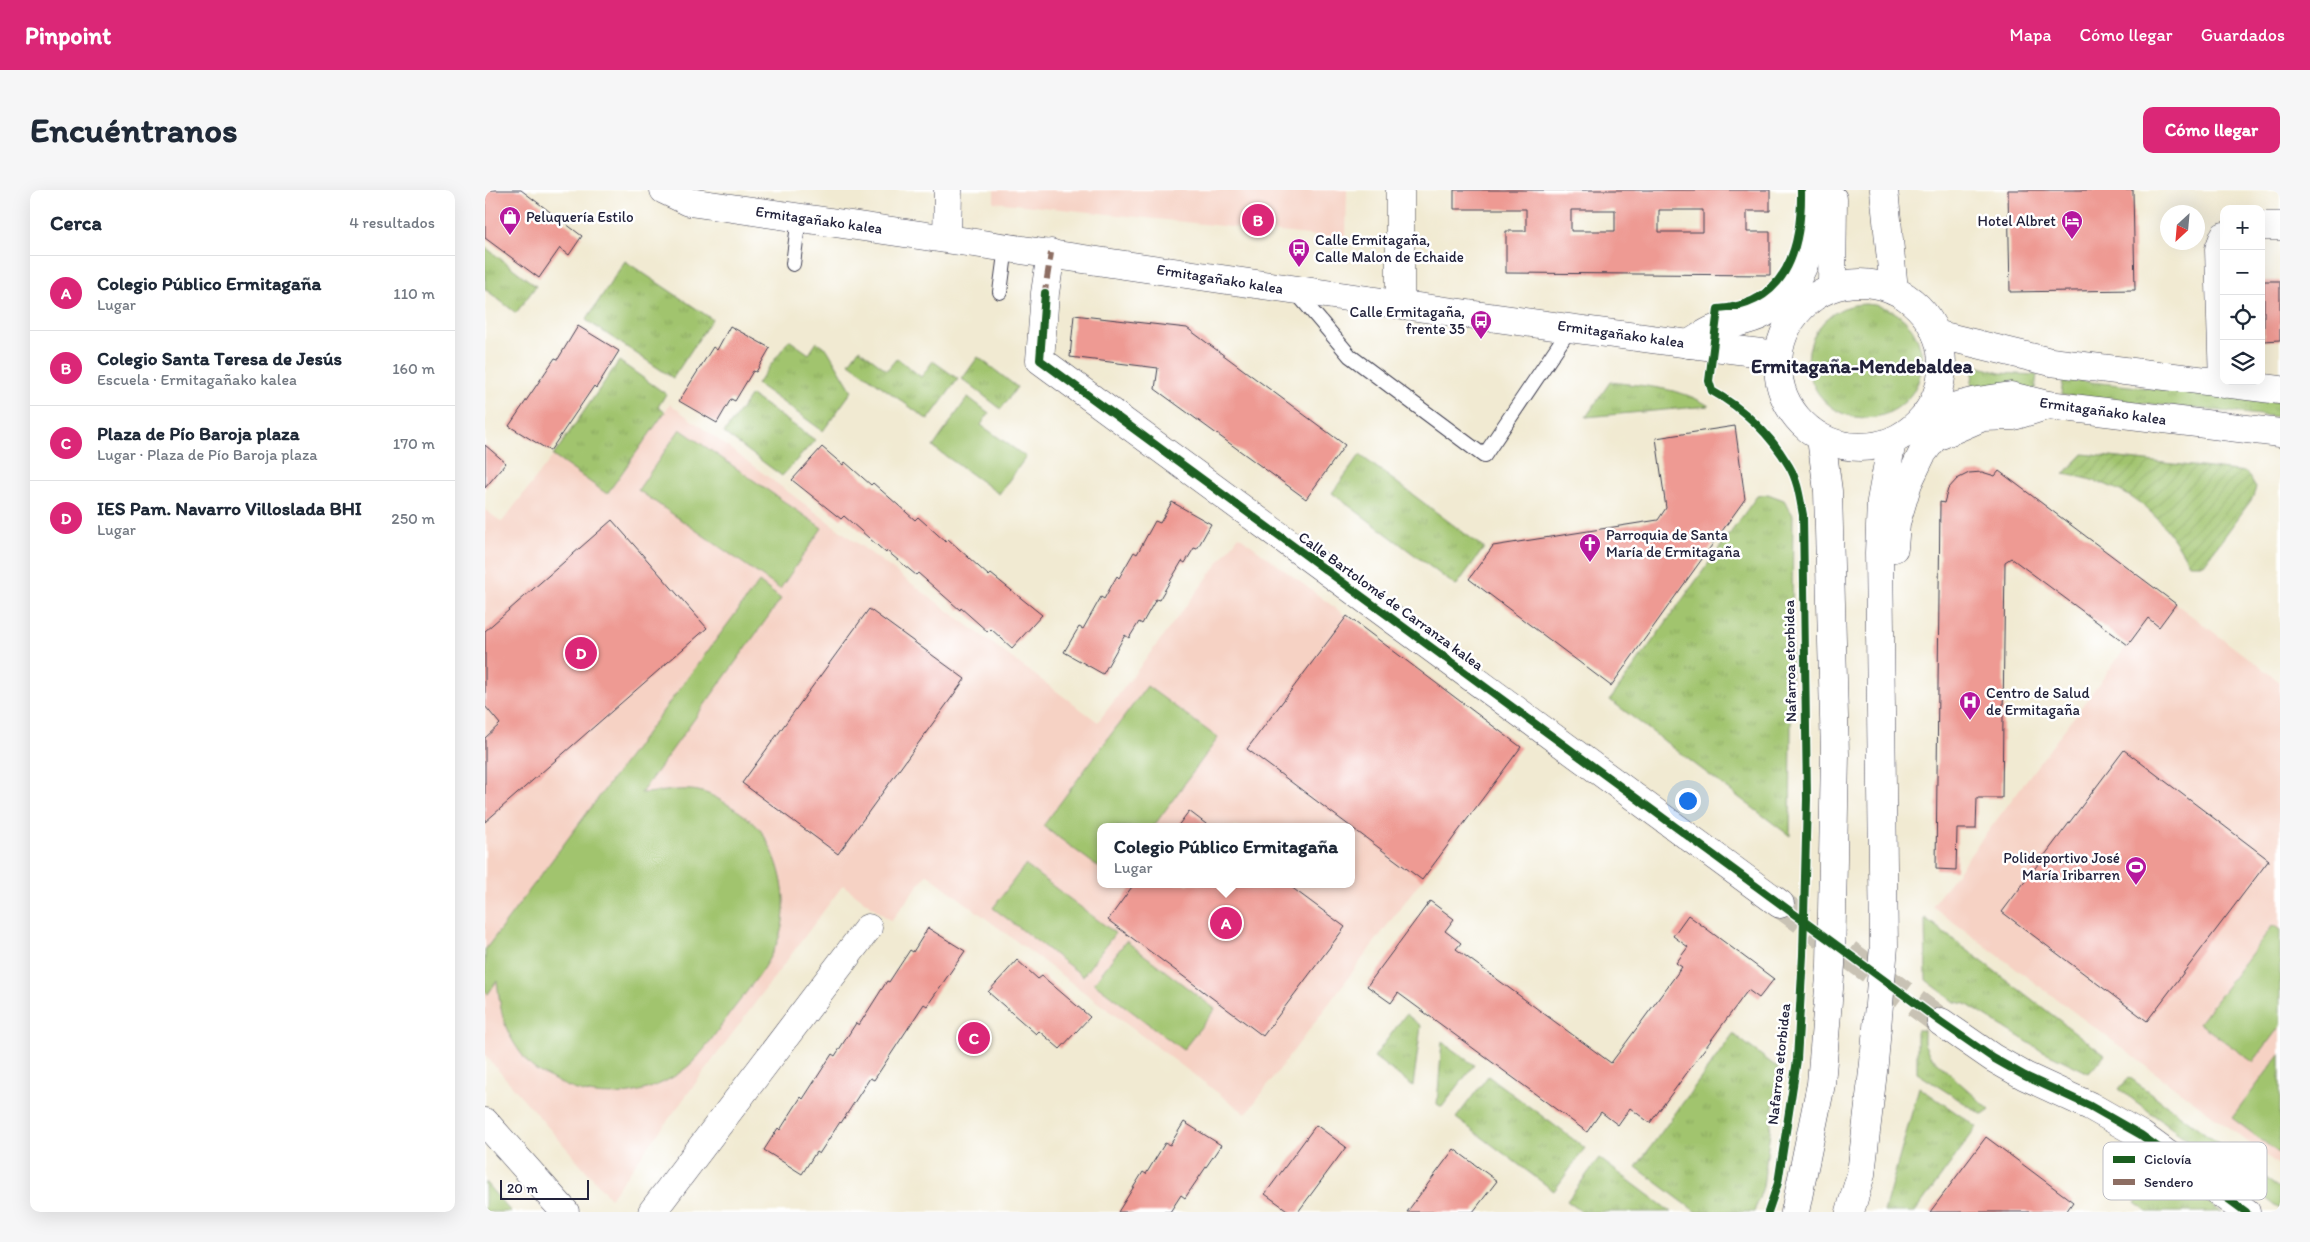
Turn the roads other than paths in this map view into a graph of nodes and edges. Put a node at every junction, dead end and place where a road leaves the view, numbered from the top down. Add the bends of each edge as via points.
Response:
1 (664, 190) edge
2 (948, 190) edge
3 (1400, 190) edge
4 (1818, 190) edge
5 (1833, 190) edge
6 (1884, 190) edge
7 (799, 217) junction
8 (2265, 226) edge
9 (2280, 226) edge
10 (947, 238) junction
11 (2220, 246) edge
12 (1006, 247) junction
13 (1051, 253) junction
14 (793, 264) dead end
15 (1832, 287) junction
16 (1294, 290) junction
17 (1894, 290) junction
18 (1000, 292) dead end
19 (1400, 303) junction
20 (1571, 327) junction
21 (1936, 334) junction
22 (2222, 340) edge
23 (1689, 344) junction
24 (1778, 355) junction
25 (2220, 384) edge
26 (2232, 385) edge
27 (2280, 390) edge
28 (2048, 405) junction
29 (1927, 413) junction
30 (2280, 433) edge
31 (1821, 438) junction
32 (1891, 441) junction
33 (1880, 616) junction
34 (1780, 904) tunnel mouth
35 (868, 928) dead end
36 (1941, 1022) tunnel mouth
37 (485, 1122) edge
38 (2151, 1142) edge
39 (2230, 1200) edge
40 (565, 1212) edge
41 (652, 1212) edge
42 (1795, 1212) edge
43 (1850, 1212) edge
44 (2246, 1212) edge

1 - 7 street, Ermitagañako kalea via 689,202
2 - 10 street
3 - 19 street
4 - 23 street via 1811,246 1791,289 1764,314 1715,329
5 - 15 street
6 - 17 street
7 - 10 street, Ermitagañako kalea
7 - 14 lane
8 - 9 street
10 - 12 street, Ermitagañako kalea
11 - 22 street
12 - 13 street, Ermitagañako kalea
12 - 18 lane
13 - 16 street, Ermitagañako kalea
13 - 34 street, Calle Bartolomé de Carranza kalea via 1040,360
15 - 17 street via 1860,283
15 - 24 street via 1795,313 1783,333
16 - 19 street, Ermitagañako kalea
16 - 20 lane via 1350,356 1483,456
17 - 21 street via 1912,301
19 - 20 street, Ermitagañako kalea
20 - 23 street, Ermitagañako kalea
21 - 25 street via 2051,362
21 - 29 street via 1942,361 1939,388
23 - 24 street, Ermitagañako kalea
24 - 31 street via 1778,379 1787,403 1801,423
26 - 27 street
28 - 29 street, Ermitagañako kalea via 2011,396
28 - 30 street, Ermitagañako kalea
28 - 33 street via 2014,416 1983,417 1934,438 1908,483 1896,523 1890,602
29 - 32 street via 1911,429
31 - 32 street via 1844,446 1868,447
31 - 42 street via 1828,491 1835,754 1831,965 1821,1084
32 - 33 street via 1881,501
33 - 43 street via 1884,946 1861,1174
35 - 41 street
36 - 38 street via 1993,1058 2090,1106
37 - 40 street
39 - 44 street

